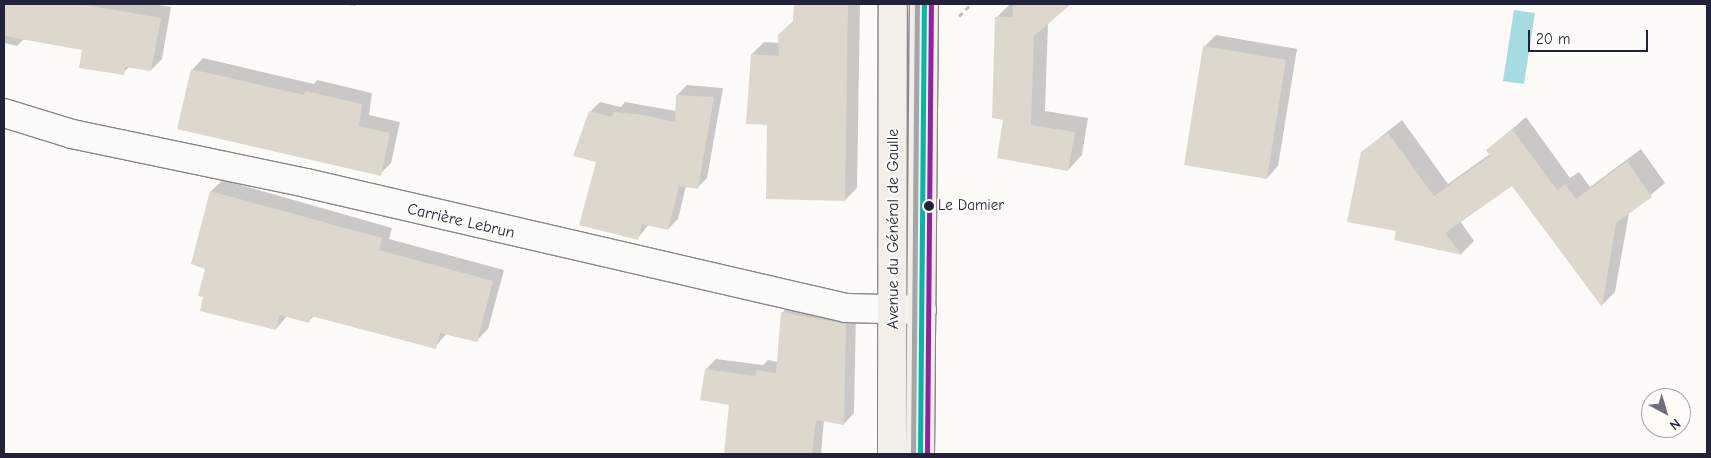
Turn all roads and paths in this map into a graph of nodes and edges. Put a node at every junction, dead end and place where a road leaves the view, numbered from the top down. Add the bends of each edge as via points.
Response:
1 (893, 4) edge
2 (924, 4) edge
3 (4, 113) edge
4 (893, 310) junction
5 (922, 310) junction
6 (892, 454) edge
7 (920, 454) edge

1 - 4 main road, Avenue du Général de Gaulle
2 - 5 main road, Avenue du Général de Gaulle
3 - 4 street, Carrière Lebrun via 72,134 306,184 846,308
4 - 5 street, Carrière Lebrun
4 - 6 main road, Avenue du Général de Gaulle
5 - 7 main road, Avenue du Général de Gaulle

